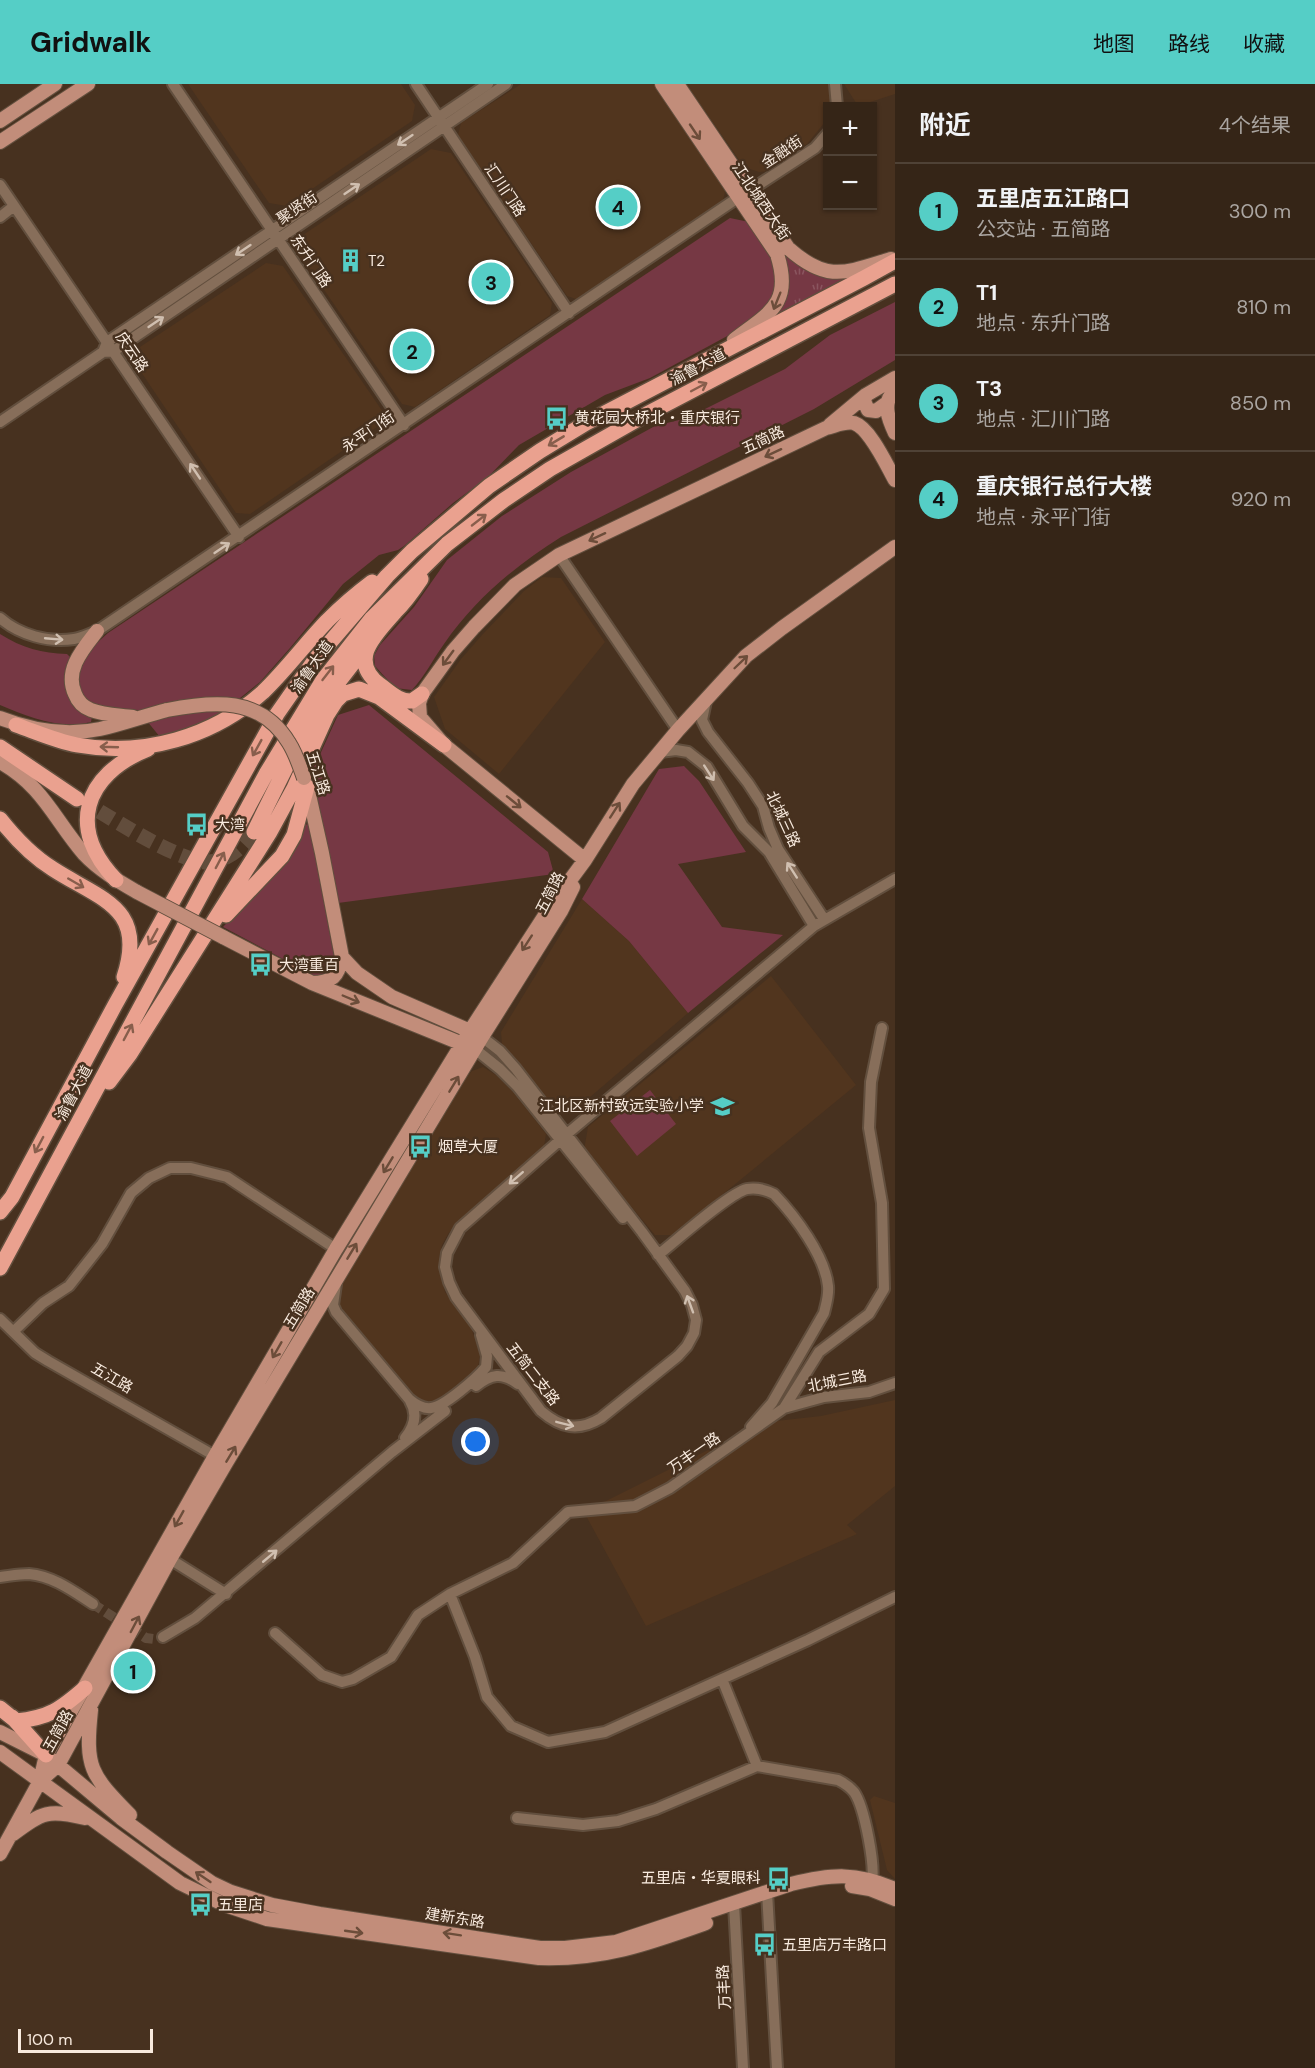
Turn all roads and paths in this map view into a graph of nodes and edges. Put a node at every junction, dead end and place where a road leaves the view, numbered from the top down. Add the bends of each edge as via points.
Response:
1 (55, 84) edge
2 (88, 84) edge
3 (173, 84) edge
4 (416, 84) edge
5 (488, 84) edge
6 (506, 84) edge
7 (662, 84) edge
8 (677, 84) edge
9 (835, 84) edge
10 (837, 102) edge
11 (0, 121) edge
12 (441, 122) junction
13 (823, 139) edge
14 (0, 142) edge
15 (0, 186) edge
16 (744, 194) junction
17 (14, 206) junction
18 (0, 217) edge
19 (274, 234) junction
20 (895, 259) edge
21 (862, 274) junction
22 (895, 284) edge
23 (569, 313) junction
24 (108, 348) junction
25 (713, 357) junction
26 (895, 378) edge
27 (867, 395) junction
28 (891, 397) edge
29 (0, 422) edge
30 (404, 425) junction
31 (826, 428) junction
32 (895, 433) edge
33 (895, 480) edge
34 (239, 537) junction
35 (447, 544) junction
36 (895, 547) edge
37 (412, 551) junction
38 (559, 555) junction
39 (0, 618) edge
40 (97, 631) junction
41 (371, 640) junction
42 (422, 694) junction
43 (706, 701) junction
44 (138, 717) junction
45 (0, 718) edge
46 (16, 725) junction
47 (678, 730) junction
48 (159, 745) junction
49 (444, 745) junction
50 (0, 747) edge
51 (660, 752) junction
52 (0, 762) edge
53 (0, 772) edge
54 (306, 782) junction
55 (77, 799) tunnel mouth
56 (3, 814) edge
57 (254, 832) tunnel mouth
58 (74, 841) junction
59 (585, 860) junction
60 (895, 879) edge
61 (116, 880) junction
62 (824, 919) junction
63 (814, 926) junction
64 (199, 944) junction
65 (342, 957) junction
66 (312, 983) junction
67 (115, 1005) junction
68 (882, 1028) dead end
69 (476, 1034) junction
70 (468, 1046) junction
71 (80, 1120) junction
72 (564, 1137) junction
73 (12, 1197) junction
74 (0, 1212) edge
75 (0, 1222) edge
76 (336, 1250) junction
77 (658, 1255) junction
78 (0, 1268) edge
79 (337, 1276) junction
80 (313, 1316) junction
81 (0, 1319) edge
82 (478, 1326) junction
83 (14, 1331) junction
84 (895, 1383) edge
85 (526, 1391) junction
86 (409, 1399) junction
87 (784, 1408) junction
88 (445, 1411) junction
89 (416, 1412) junction
90 (741, 1439) junction
91 (392, 1452) junction
92 (215, 1456) junction
93 (170, 1559) junction
94 (0, 1577) edge
95 (226, 1593) junction
96 (450, 1594) junction
97 (895, 1597) edge
98 (93, 1604) tunnel mouth
99 (275, 1633) dead end
100 (164, 1637) tunnel mouth
101 (723, 1679) junction
102 (85, 1688) junction
103 (0, 1703) edge
104 (92, 1703) junction
105 (0, 1708) edge
106 (0, 1720) edge
107 (16, 1721) junction
108 (0, 1732) edge
109 (0, 1752) edge
110 (52, 1760) junction
111 (757, 1766) junction
112 (40, 1781) junction
113 (121, 1818) junction
114 (517, 1818) dead end
115 (93, 1820) junction
116 (9, 1837) junction
117 (167, 1852) junction
118 (0, 1854) edge
119 (872, 1884) junction
120 (895, 1889) edge
121 (768, 1897) junction
122 (895, 1899) edge
123 (735, 1909) junction
124 (743, 2068) edge
125 (777, 2068) edge

1 - 11 main road
2 - 14 main road
3 - 19 street, 东升门路
4 - 12 street, 汇川门路
5 - 12 street, 聚贤街
6 - 12 street, 聚贤街
7 -> 16 main road, 江北城西大街
8 - 16 main road, 江北城西大街
9 - 10 street
12 - 19 street, 聚贤街
12 - 23 street, 汇川门路
13 - 16 street, 金融街
15 - 17 street, 庆云路
16 - 21 main road, 江北城西大街 via 802,261 828,272
16 - 23 street, 永平门街
16 -> 25 main road, 江北城西大街 via 777,254 782,280 780,296 764,319
17 - 18 street
17 - 24 street, 庆云路
19 - 24 street, 聚贤街
19 - 30 street, 东升门路
20 - 21 highway, 渝鲁大道
21 - 25 highway, 渝鲁大道
35 -> 22 highway, 渝鲁大道 via 504,500 586,447
23 - 30 street, 永平门街
24 - 29 street, 聚贤街
34 -> 24 street, 庆云路
25 -> 37 highway, 渝鲁大道 via 540,451 489,486
26 - 27 main road, 五简路
27 - 28 main road via 864,402 868,411 876,411
27 - 31 main road, 五简路
28 - 32 main road via 889,420
30 - 34 street, 永平门街
31 - 33 main road, 五简路 via 844,423 858,425
31 -> 38 main road, 五简路
40 -> 34 street, 永平门街
35 - 41 highway
71 -> 35 highway, 渝鲁大道 via 266,774 323,680 372,618
43 -> 36 main road, 五简路 via 763,642
37 - 48 highway via 339,609 250,702 208,728
37 -> 67 highway, 渝鲁大道 via 338,631 294,689
38 -> 42 main road, 五简路 via 515,585 493,607 453,651
38 - 47 street
39 -> 40 street, 永平门街 via 29,634 53,640 75,639
40 - 44 main road via 74,665 72,679 77,699 92,710
41 - 42 highway via 364,660 376,682 406,701
41 - 57 highway via 303,733
42 - 49 main road via 420,717
43 - 47 main road, 五简路
62 -> 43 street, 北城三路 via 778,849 763,806 708,732 702,720
44 - 46 main road, 五江路 via 100,729 66,732
44 - 54 main road, 五江路, bridge via 213,703 245,708 275,726 289,742
45 - 46 main road, 五江路
48 -> 46 highway via 78,745
47 - 51 main road, 五简路
48 - 61 highway via 114,768 96,786 91,798 88,821 93,847
49 -> 59 main road
49 - 64 highway via 379,697 359,689 343,694 327,715 270,832
50 - 55 highway
59 -> 51 main road, 五简路 via 616,809
51 -> 63 street, 北城三路 via 688,752 707,767 743,826 769,852
52 - 58 main road via 39,792
53 - 58 main road via 19,784
54 - 64 highway via 294,835 282,856
54 - 65 main road, 五江路
56 -> 67 highway via 23,846 48,866 110,902 123,915 131,948
58 - 61 main road
59 - 69 main road, 五简路 via 561,911
60 - 62 street
61 - 66 main road, bridge
62 - 63 street
63 - 72 street
64 - 71 highway via 130,1054
65 - 66 main road via 335,976 327,982
65 - 69 main road via 370,984 392,997
66 -> 70 main road
67 -> 73 highway, 渝鲁大道
68 - 87 street, 万丰一路 via 871,1082 869,1128 882,1203 884,1289 869,1314 819,1352
69 - 70 main road, 五简路
69 - 72 street, 五简二支路 via 509,1061
70 - 72 street, 五简二支路 via 500,1069
70 -> 76 main road, 五简路
79 -> 70 main road, 五简路
71 - 78 highway, 渝鲁大道
72 - 77 street, 五简二支路 via 642,1243
72 -> 82 street, 五简二支路 via 460,1228 452,1240 445,1267 449,1282
73 - 74 highway, 渝鲁大道
73 - 75 highway
76 - 83 street via 227,1177 191,1168 170,1168 131,1193 102,1244 69,1286 43,1303
76 -> 92 main road, 五简路
85 -> 77 street, 五简二支路 via 552,1421 565,1426 590,1425 678,1356 694,1333 696,1320 685,1291
77 - 90 street via 738,1192 755,1188 774,1194 816,1251 828,1284 824,1313 772,1403
79 - 80 main road, 五简路
79 - 86 street via 333,1298 336,1312
80 - 89 street via 321,1311 331,1316 403,1402
93 -> 80 main road, 五简路
81 - 83 street, 五江路
82 - 85 street, 五简二支路
82 - 86 street via 487,1362 481,1373 440,1406 428,1408
83 - 92 street, 五江路 via 35,1353
84 - 87 street, 北城三路 via 869,1392 824,1397
85 - 88 street via 511,1379 491,1376
86 - 89 street
87 - 90 street, 万丰一路
88 - 89 street via 427,1415
88 - 91 street
89 - 91 street via 411,1430
90 - 96 street, 万丰一路 via 670,1488 635,1506 568,1512 513,1563
95 -> 91 street
92 -> 102 main road, 五简路
93 - 95 street
104 -> 93 main road, 五简路
94 - 98 street via 28,1574 46,1578
95 - 100 street
96 - 99 street, 万丰一路 via 418,1615 391,1657 342,1682 322,1676
96 - 101 street via 487,1697 511,1726 548,1742 605,1732
97 - 101 street
101 - 111 street
102 - 107 highway via 46,1717
102 - 110 main road, 五简路
103 - 107 highway
104 - 110 main road, 五简路
104 - 117 main road via 89,1749 97,1779
105 - 107 highway
106 - 107 main road
107 - 110 highway
108 - 110 main road, 建新东路
109 - 112 main road, 建新东路
110 - 112 main road, 五简路
110 - 113 main road, 建新东路
111 - 114 street via 618,1821 583,1825
111 - 119 street via 838,1780 853,1790 872,1856
112 - 115 main road, 建新东路
112 - 116 main road, 五简路
113 - 115 main road via 97,1809
113 - 117 main road, 建新东路
115 - 116 main road via 52,1812 32,1820
115 -> 123 main road, 建新东路 via 204,1896 245,1913 286,1923 564,1959 619,1952
116 - 118 main road, 五简路
123 -> 117 main road, 建新东路 via 616,1942 540,1948 272,1905 212,1883
119 - 120 main road, 建新东路
119 - 121 main road, 建新东路 via 817,1887
119 - 122 main road, 建新东路
121 - 123 main road, 建新东路
121 - 125 street
123 - 124 street, 万丰路

